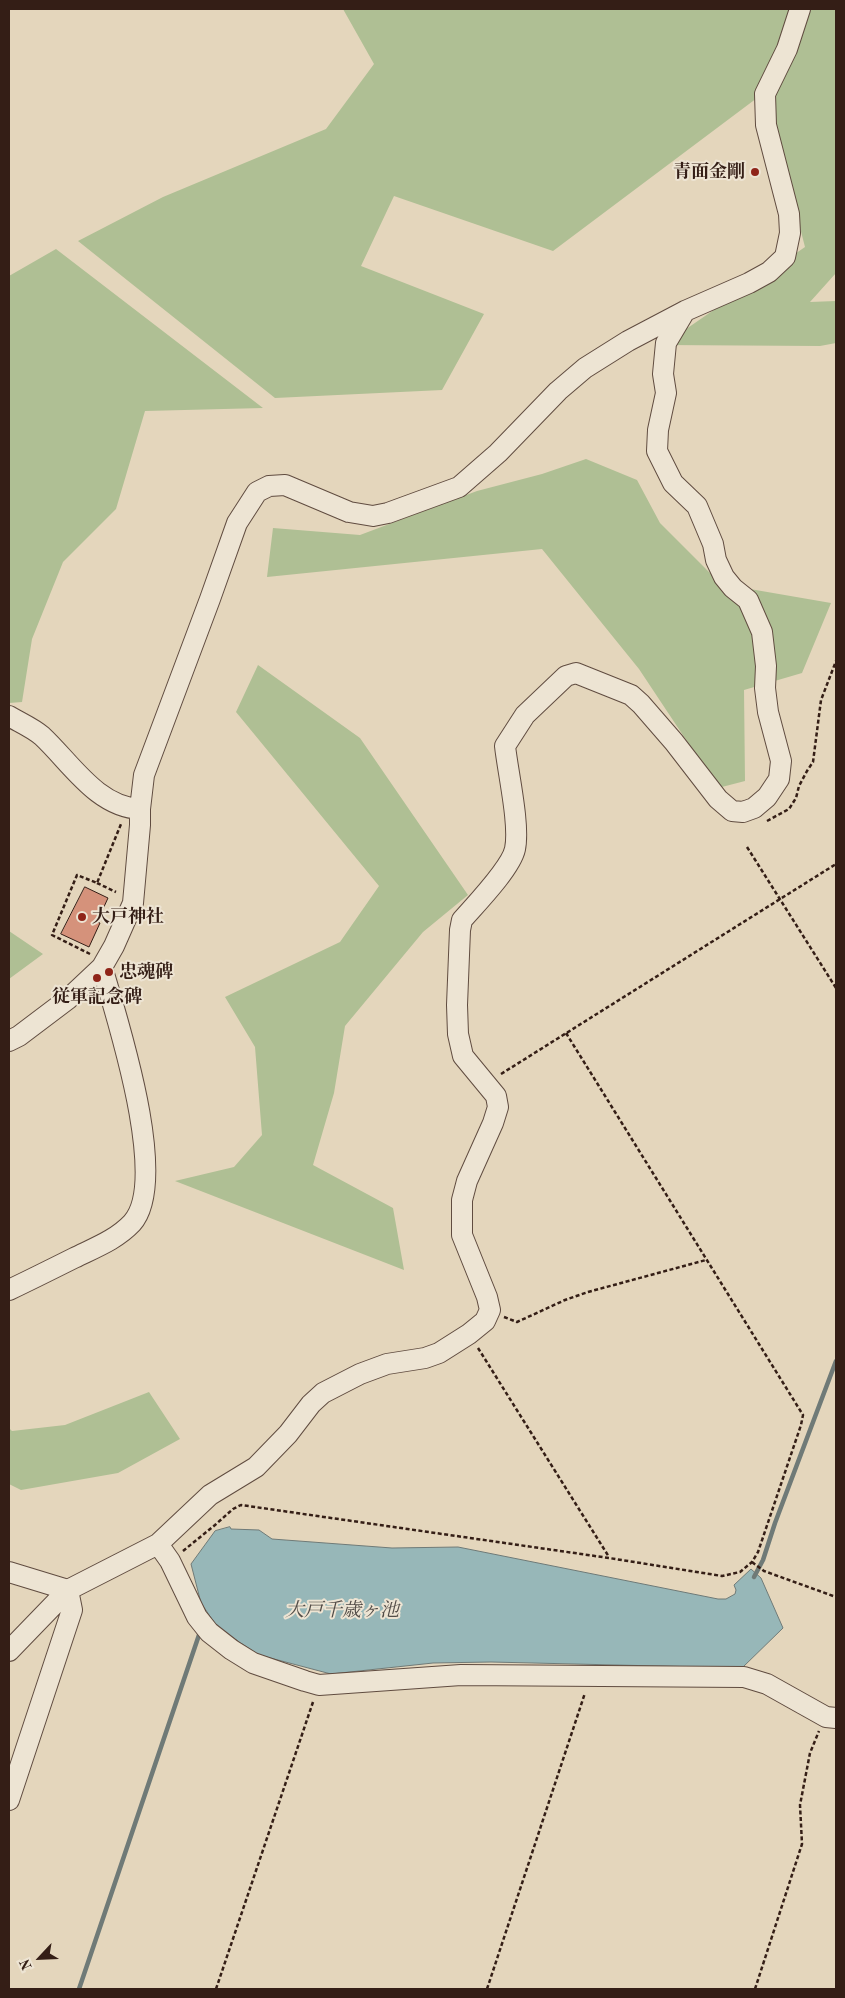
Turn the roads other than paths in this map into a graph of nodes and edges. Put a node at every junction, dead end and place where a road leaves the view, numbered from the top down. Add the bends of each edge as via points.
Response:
1 (800, 9) edge
2 (685, 311) junction
3 (9, 716) edge
4 (134, 809) junction
5 (102, 968) junction
6 (9, 1041) edge
7 (9, 1290) edge
8 (158, 1544) junction
9 (9, 1572) edge
10 (68, 1590) junction
11 (9, 1651) edge
12 (831, 1718) edge
13 (9, 1800) edge

1 - 2 street via 787,49 765,94 766,125 790,214 785,257 769,272 749,283
2 - 4 street via 585,368 498,453 459,486 373,516 349,512 285,485 269,486 257,492 237,523
2 - 8 street via 666,343 663,374 666,393 657,451 673,483 697,506 724,576 748,600 762,632 768,712 781,761 779,779 767,797 754,808 732,811 718,799 674,742 631,695 576,673 566,676 525,715 505,746 516,831 515,850 508,864 462,920 460,930 458,1034 463,1056 496,1096 498,1107 462,1200 462,1235 490,1310 485,1321 439,1353 387,1364 323,1393 256,1467 210,1495
3 - 4 street via 40,735 102,797
4 - 5 street via 140,825 133,904
5 - 6 street via 68,999
5 - 7 street via 137,1103 147,1178 142,1203 133,1222 113,1239
8 - 10 street
8 - 12 street via 170,1561 197,1617 209,1632 253,1663 319,1685 461,1674 744,1677 767,1684
9 - 10 street
10 - 11 street
10 - 13 street via 72,1610

